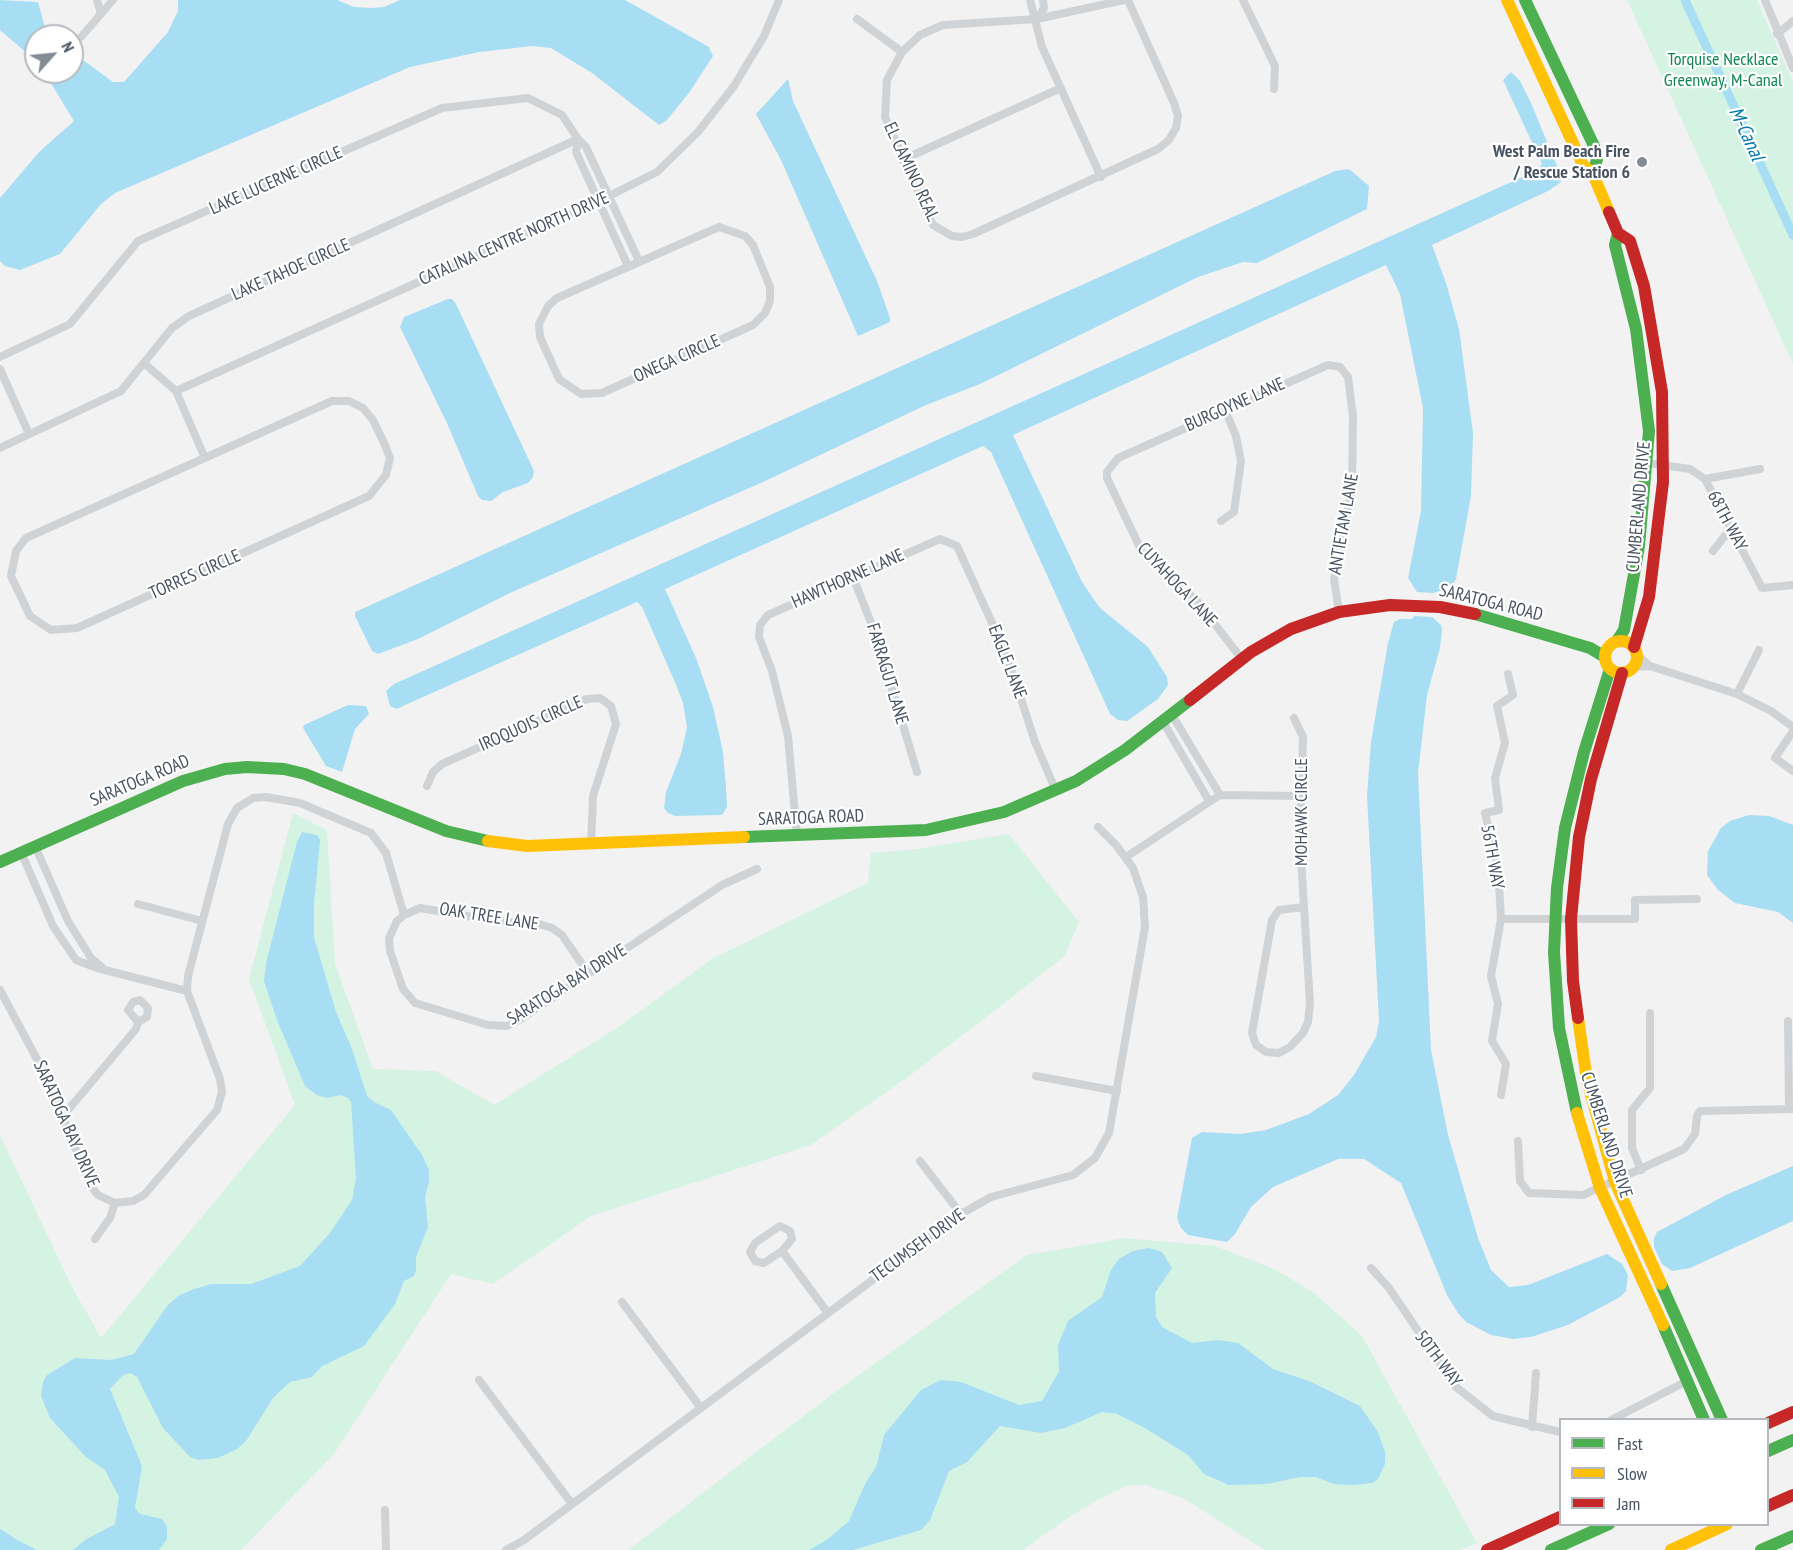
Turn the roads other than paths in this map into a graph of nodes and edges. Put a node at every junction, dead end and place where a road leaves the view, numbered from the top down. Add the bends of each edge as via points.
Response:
1 (97, 0) edge
2 (113, 0) edge
3 (779, 0) edge
4 (1030, 0) edge
5 (1043, 0) edge
6 (1126, 0) edge
7 (1243, 0) edge
8 (1507, 0) edge
9 (1525, 0) edge
10 (1765, 0) edge
11 (101, 14) junction
12 (858, 19) dead end
13 (1037, 19) junction
14 (1793, 21) edge
15 (84, 34) edge
16 (1778, 34) junction
17 (902, 52) junction
18 (1793, 68) edge
19 (1061, 88) junction
20 (1274, 89) dead end
21 (578, 139) junction
22 (902, 160) junction
23 (1593, 174) junction
24 (1101, 177) junction
25 (611, 196) junction
26 (599, 201) junction
27 (1618, 233) junction
28 (639, 261) junction
29 (628, 266) junction
30 (0, 357) edge
31 (145, 364) junction
32 (1340, 367) joint
33 (0, 369) edge
34 (176, 390) junction
35 (1224, 410) junction
36 (29, 434) junction
37 (0, 448) edge
38 (1132, 451) joint
39 (204, 456) junction
40 (1648, 463) junction
41 (1662, 465) junction
42 (1760, 469) dead end
43 (1705, 479) junction
44 (1221, 521) dead end
45 (1731, 528) junction
46 (946, 539) joint
47 (1713, 551) dead end
48 (853, 577) junction
49 (1793, 585) edge
50 (1339, 612) junction
51 (1614, 643) junction
52 (1590, 648) junction
53 (1635, 650) junction
54 (1759, 650) dead end
55 (1605, 657) junction
56 (1241, 658) junction
57 (1650, 666) junction
58 (1622, 670) junction
59 (1508, 674) dead end
60 (1737, 694) junction
61 (1793, 715) edge
62 (1167, 717) junction
63 (1294, 718) dead end
64 (1783, 720) junction
65 (1793, 729) edge
66 (1793, 771) edge
67 (917, 772) dead end
68 (427, 786) dead end
69 (1056, 791) junction
70 (1220, 795) junction
71 (1300, 796) junction
72 (1209, 801) junction
73 (1098, 827) dead end
74 (797, 837) junction
75 (591, 845) junction
76 (35, 846) junction
77 (21, 852) junction
78 (1126, 857) junction
79 (0, 862) edge
80 (758, 869) dead end
81 (1698, 899) dead end
82 (138, 904) dead end
83 (1304, 907) junction
84 (404, 915) junction
85 (1501, 919) junction
86 (1557, 919) junction
87 (1571, 919) junction
88 (202, 921) junction
89 (104, 969) junction
90 (588, 973) junction
91 (0, 990) edge
92 (187, 991) junction
93 (1650, 1013) dead end
94 (1788, 1021) dead end
95 (138, 1022) dead end
96 (1036, 1076) dead end
97 (1117, 1091) junction
98 (1501, 1095) dead end
99 (1791, 1109) edge
100 (63, 1116) junction
101 (1518, 1141) dead end
102 (920, 1161) dead end
103 (1641, 1170) junction
104 (1607, 1185) junction
105 (115, 1203) junction
106 (961, 1214) junction
107 (95, 1239) dead end
108 (782, 1251) junction
109 (1371, 1268) dead end
110 (622, 1302) dead end
111 (828, 1312) junction
112 (1536, 1373) dead end
113 (479, 1380) dead end
114 (1689, 1380) junction
115 (701, 1408) junction
116 (1793, 1412) edge
117 (1613, 1418) edge
118 (1704, 1418) edge
119 (1722, 1418) edge
120 (1769, 1422) edge
121 (1532, 1427) junction
122 (1559, 1432) edge
123 (1793, 1440) edge
124 (1769, 1450) edge
125 (1793, 1495) edge
126 (572, 1504) junction
127 (1769, 1505) edge
128 (385, 1510) dead end
129 (1559, 1517) edge
130 (1605, 1526) edge
131 (1723, 1526) edge
132 (1793, 1536) edge
133 (386, 1550) edge
134 (506, 1550) edge
135 (1487, 1550) edge
136 (1551, 1550) edge
137 (1671, 1550) edge
138 (1761, 1550) edge

1 - 11 street
2 - 11 street
3 - 25 street, CATALINA CENTRE NORTH DRIVE via 750,61 698,132 657,172
4 - 13 street
5 - 13 street via 1044,8
6 - 13 street, EL CAMINO REAL
6 - 24 street, EL CAMINO REAL via 1178,116 1169,140 1158,149
7 - 20 street via 1275,66
8 - 23 main road, CUMBERLAND DRIVE via 1583,165
9 - 23 main road, CUMBERLAND DRIVE via 1594,146 1597,159
10 - 16 street
11 - 15 street
12 - 17 street
13 - 17 street, EL CAMINO REAL via 943,25 920,35
13 - 19 street via 1042,47
14 - 16 street
16 - 18 street
17 - 22 street, EL CAMINO REAL via 887,80 884,105 888,129
19 - 22 street
19 - 24 street
21 - 25 street, LAKE LUCERNE CIRCLE
21 - 26 street, LAKE LUCERNE CIRCLE via 576,152
21 - 30 street, LAKE LUCERNE CIRCLE via 562,115 528,98 442,108 138,241 70,324
21 - 31 street, LAKE TAHOE CIRCLE via 189,316 172,328
22 - 24 street, EL CAMINO REAL via 933,225 962,237
23 - 27 main road, CUMBERLAND DRIVE
25 - 26 street, CATALINA CENTRE NORTH DRIVE
25 - 28 street
26 - 29 street
26 - 34 street, CATALINA CENTRE NORTH DRIVE
27 - 40 main road, CUMBERLAND DRIVE via 1615,245 1642,364
27 - 41 main road, CUMBERLAND DRIVE via 1630,241 1645,294 1662,392
28 - 29 street, ONEGA CIRCLE
28 - 29 street, ONEGA CIRCLE via 709,230 728,228 753,245 770,287 770,301 753,325 602,393 581,394 559,379 540,337 542,313 556,298
31 - 34 street
31 - 36 street, LAKE TAHOE CIRCLE via 122,391
32 - 35 street, BURGOYNE LANE via 1322,366
32 - 50 street, ANTIETAM LANE via 1349,382 1354,443 1352,490 1334,579
33 - 36 street
34 - 39 street
35 - 38 street, BURGOYNE LANE
35 - 44 street via 1238,442 1241,461 1234,512
36 - 37 street, LAKE TAHOE CIRCLE
38 - 56 street, CUYAHOGA LANE via 1113,461 1107,478 1135,541 1156,567 1197,601
39 - 39 street, TORRES CIRCLE via 340,400 356,404 369,414 390,458 386,475 369,496 99,618 60,631 43,627 30,616 11,576 12,559 26,538
40 - 41 street, 68TH WAY
40 - 51 main road, CUMBERLAND DRIVE via 1634,580 1624,630
41 - 43 street, 68TH WAY via 1690,469
41 - 53 main road, CUMBERLAND DRIVE via 1649,597
42 - 43 street
43 - 45 street, 68TH WAY
45 - 47 street
45 - 49 street, 68TH WAY via 1762,588
46 - 48 street, HAWTHORNE LANE via 934,540
46 - 69 street, EAGLE LANE via 957,546 993,624
48 - 67 street, FARRAGUT LANE via 878,638
48 - 74 street, HAWTHORNE LANE via 768,615 758,631 788,736
50 - 52 main road, SARATOGA ROAD via 1390,605 1440,607
50 - 56 main road, SARATOGA ROAD via 1291,629
51 - 52 main road, SARATOGA ROAD
51 - 53 main road via 1626,642
51 - 55 main road, CUMBERLAND DRIVE
52 - 55 main road, SARATOGA ROAD
53 - 57 street
53 - 58 main road, CUMBERLAND DRIVE
54 - 60 street
55 - 58 main road
56 - 62 main road, SARATOGA ROAD
57 - 58 street
57 - 60 street
58 - 86 main road, CUMBERLAND DRIVE via 1571,799 1557,888
58 - 87 main road, CUMBERLAND DRIVE via 1579,837
59 - 85 street, 56TH WAY via 1513,694 1497,706 1505,743 1495,778 1499,810 1485,813 1498,867
60 - 64 street
61 - 64 street
62 - 69 main road, SARATOGA ROAD via 1109,761
62 - 70 street
62 - 72 street
63 - 71 street, MOHAWK CIRCLE via 1303,737
64 - 65 street
65 - 66 street via 1775,758
68 - 75 street, IROQUOIS CIRCLE via 442,764 588,699 600,698 611,706 616,724 593,796
69 - 74 main road, SARATOGA ROAD via 1004,812 954,825
70 - 71 street
70 - 72 street
71 - 83 street, MOHAWK CIRCLE
72 - 78 street
73 - 78 street, TECUMSEH DRIVE
74 - 75 main road, SARATOGA ROAD
75 - 76 main road, SARATOGA ROAD via 527,846 471,838 421,822 305,774 247,767 183,781
76 - 77 main road, SARATOGA ROAD
76 - 89 street via 68,921 91,958
77 - 79 main road, SARATOGA ROAD
77 - 89 street via 53,926 70,952 76,960
78 - 97 street, TECUMSEH DRIVE via 1143,897 1145,927
80 - 90 street, SARATOGA BAY DRIVE via 722,885
81 - 87 street via 1635,900 1635,919
82 - 88 street
83 - 83 street, MOHAWK CIRCLE via 1308,1022 1290,1047 1279,1053 1266,1052 1256,1045 1252,1033 1272,920 1279,910
84 - 88 street, SARATOGA BAY DRIVE via 386,853 371,834 300,803 260,797 242,804 230,819
84 - 90 street, OAK TREE LANE via 426,907 496,921 546,925 562,935
84 - 90 street, SARATOGA BAY DRIVE via 391,932 390,951 406,994 426,1009 507,1026
85 - 86 street
85 - 98 street via 1491,976 1498,1004 1492,1041 1506,1064
86 - 87 street
86 - 104 main road, CUMBERLAND DRIVE via 1554,952 1559,1028 1573,1101
87 - 104 main road, CUMBERLAND DRIVE via 1572,970
88 - 92 street, SARATOGA BAY DRIVE
89 - 92 street
91 - 100 street, SARATOGA BAY DRIVE via 28,1039
92 - 105 street, SARATOGA BAY DRIVE via 220,1079 220,1104 149,1191 133,1202
93 - 103 street via 1650,1088 1632,1110 1632,1148
94 - 99 street
95 - 100 street
96 - 97 street
97 - 106 street, TECUMSEH DRIVE via 1106,1139 1085,1167 1066,1177 992,1197
99 - 103 street via 1700,1111 1695,1134 1684,1149
100 - 105 street, SARATOGA BAY DRIVE via 90,1185 98,1195
101 - 104 street via 1520,1181 1529,1193 1583,1195
102 - 106 street
103 - 104 street
104 - 114 main road, CUMBERLAND DRIVE
104 - 119 main road, CUMBERLAND DRIVE
105 - 107 street
106 - 111 street, TECUMSEH DRIVE
108 - 108 street via 764,1263 755,1261 750,1252 755,1243 780,1226 790,1231 792,1239
108 - 111 street
109 - 121 street, 50TH WAY via 1389,1288 1456,1387 1493,1416
110 - 115 street
111 - 115 street, TECUMSEH DRIVE
112 - 121 street
113 - 126 street
114 - 117 street
114 - 118 main road, CUMBERLAND DRIVE
115 - 126 street, TECUMSEH DRIVE
116 - 120 main road
121 - 122 street, 50TH WAY
123 - 124 main road
125 - 127 main road
126 - 134 street, TECUMSEH DRIVE
128 - 133 street
129 - 135 main road
130 - 136 main road
131 - 137 main road
132 - 138 main road

